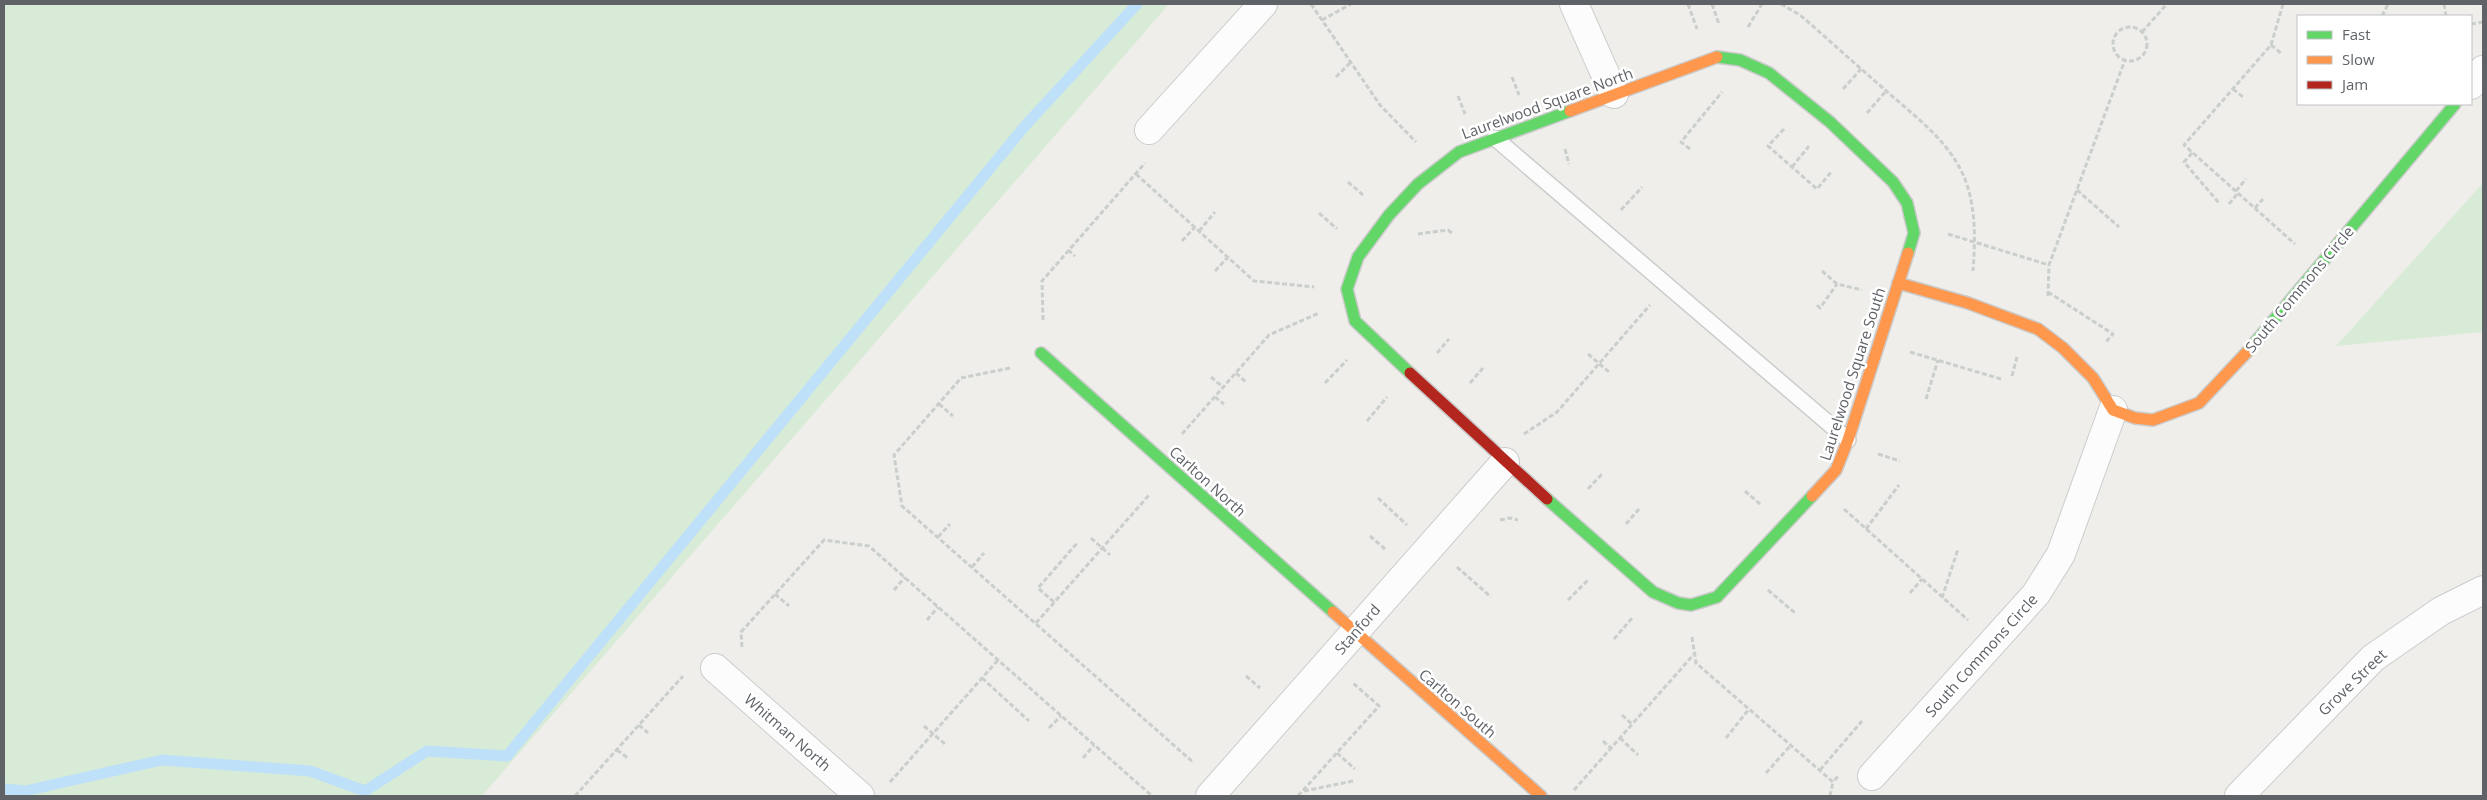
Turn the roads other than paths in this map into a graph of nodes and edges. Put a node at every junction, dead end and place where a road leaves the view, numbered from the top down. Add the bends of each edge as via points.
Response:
1 (1263, 4) edge
2 (1574, 4) edge
3 (2483, 70) edge
4 (2472, 84) edge
5 (1614, 94) junction
6 (2454, 105) edge
7 (1830, 122) joint
8 (1149, 130) dead end
9 (1495, 138) junction
10 (1898, 282) junction
11 (1041, 353) dead end
12 (2113, 410) junction
13 (1848, 440) junction
14 (1504, 462) junction
15 (2483, 590) edge
16 (1355, 632) junction
17 (715, 668) dead end
18 (1872, 776) dead end
19 (860, 796) edge
20 (1210, 796) edge
21 (1541, 796) edge
22 (2239, 796) edge

1 - 8 street
2 - 5 street
3 - 4 street
5 - 7 street, Laurelwood Square North via 1717,57 1730,57 1769,73
5 - 9 street, Laurelwood Square North
6 - 12 street, South Commons Circle via 2232,370 2199,403 2153,420
7 - 10 street, Laurelwood Square South via 1893,182 1907,202 1914,233
9 - 13 lane
9 - 14 street, Laurelwood Square North via 1459,152 1418,184 1389,215 1358,257 1347,289 1355,321
10 - 12 street via 2038,329 2063,348 2092,378
10 - 13 street, Laurelwood Square South
11 - 16 street, Carlton North
12 - 18 street, South Commons Circle via 2061,554 2036,594
13 - 14 street, Laurelwood Square South via 1836,470 1717,597 1699,606 1679,605 1653,592
14 - 16 street, Stanford
15 - 22 street, Grove Street via 2441,611 2373,658
16 - 20 street, Stanford
16 - 21 street, Carlton South
17 - 19 street, Whitman North

